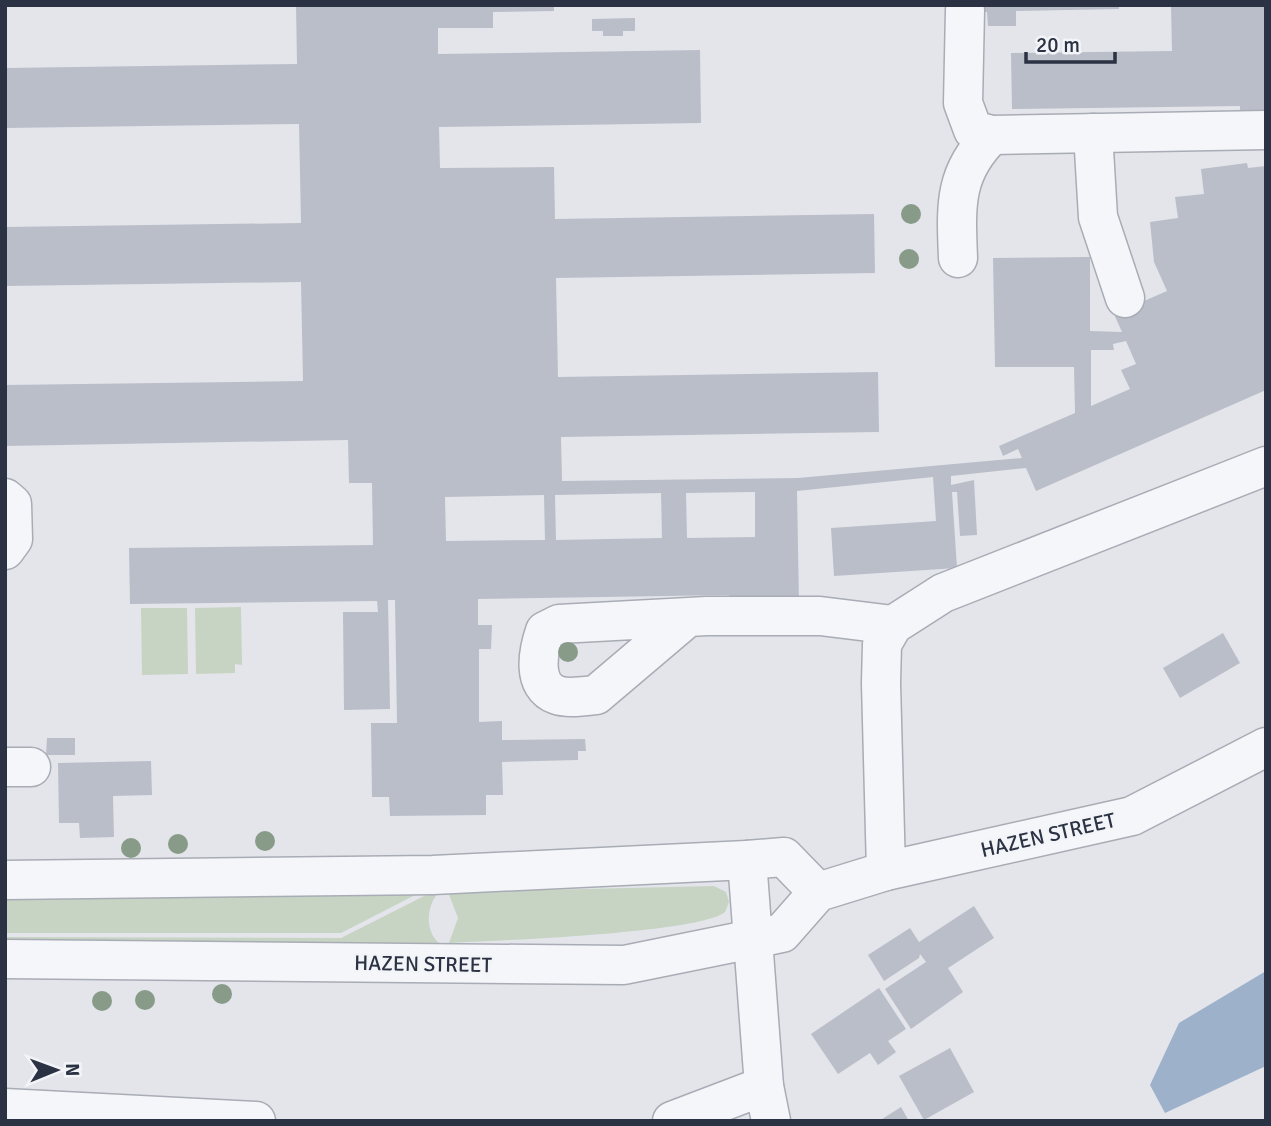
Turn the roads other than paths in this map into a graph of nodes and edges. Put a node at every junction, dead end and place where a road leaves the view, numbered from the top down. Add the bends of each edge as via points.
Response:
1 (965, 10) dead end
2 (1266, 130) edge
3 (1093, 133) junction
4 (992, 135) junction
5 (958, 258) dead end
6 (1125, 298) dead end
7 (1266, 466) edge
8 (5, 498) edge
9 (5, 550) edge
10 (688, 617) dead end
11 (893, 625) junction
12 (1266, 747) edge
13 (747, 860) junction
14 (886, 871) junction
15 (5, 880) edge
16 (818, 891) junction
17 (751, 939) junction
18 (5, 959) edge
19 (767, 1103) edge
20 (5, 1108) edge
21 (256, 1121) edge
22 (672, 1121) edge

1 - 4 street via 963,103 973,130
2 - 3 street
3 - 4 street
3 - 6 street via 1098,217
4 - 5 street via 965,168 958,196
7 - 11 street via 943,593
8 - 9 street via 12,504 13,539
10 - 11 street via 820,617
11 - 14 street via 882,644 881,670
12 - 14 street, HAZEN STREET via 1132,816
13 - 15 street via 433,875
13 - 16 street via 784,857
13 - 17 street
14 - 16 street, HAZEN STREET
16 - 17 street, HAZEN STREET via 782,933
17 - 18 street, HAZEN STREET via 624,965
17 - 19 street
19 - 22 street
20 - 21 street

